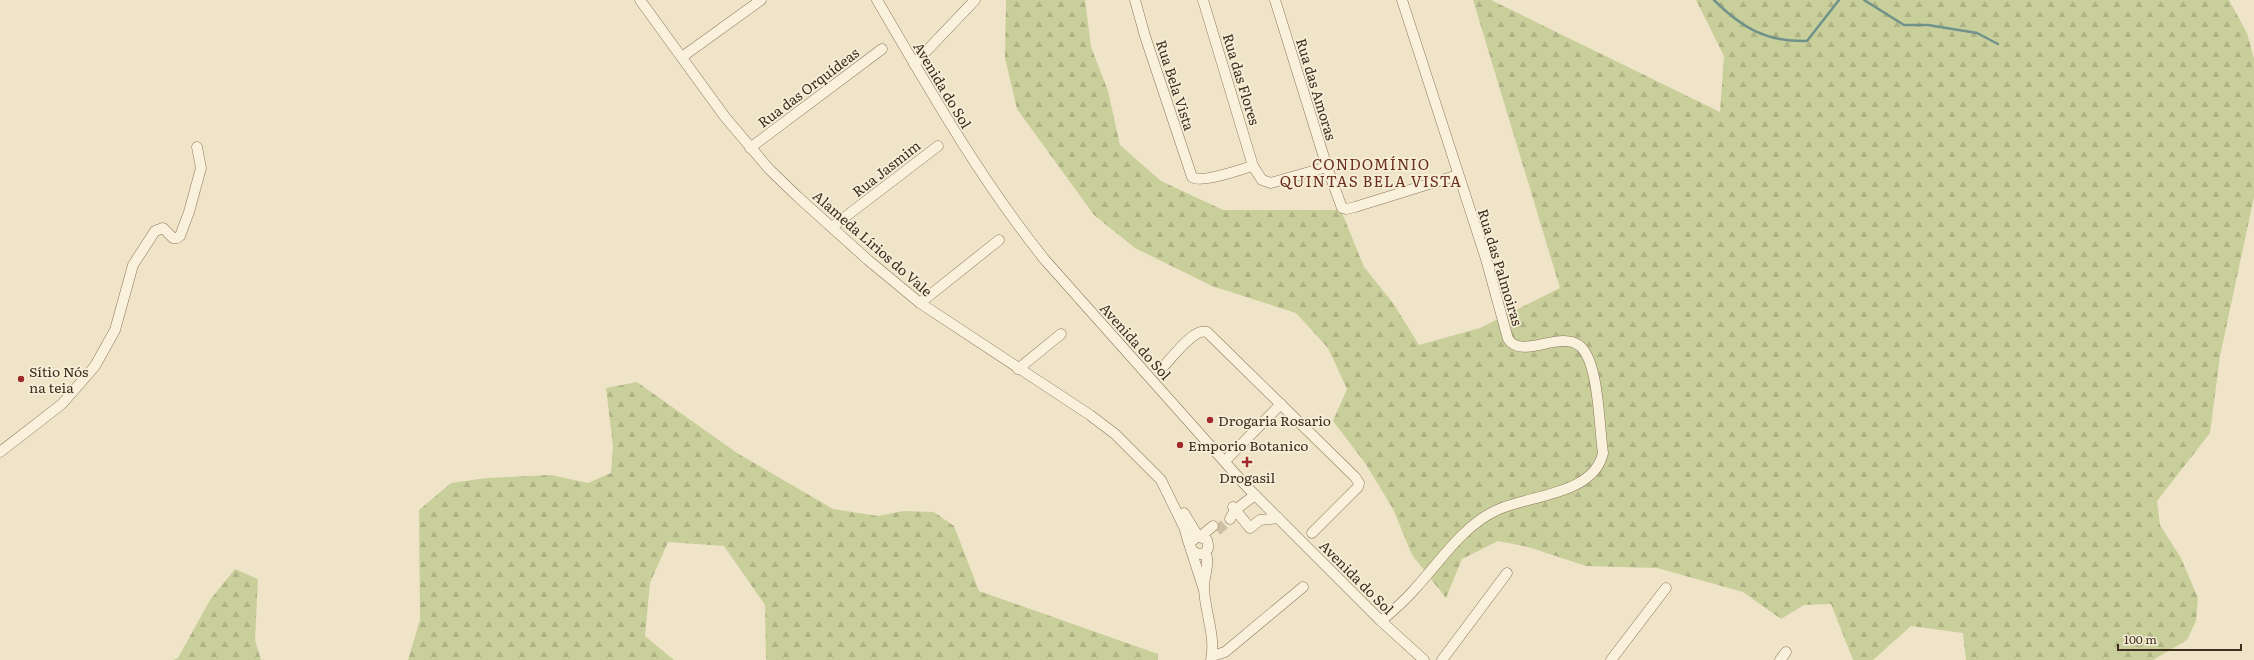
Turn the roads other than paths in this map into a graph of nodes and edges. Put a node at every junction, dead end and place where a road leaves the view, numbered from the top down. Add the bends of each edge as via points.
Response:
1 (640, 0) edge
2 (760, 0) edge
3 (877, 0) edge
4 (975, 0) edge
5 (1135, 0) edge
6 (1203, 0) edge
7 (1275, 0) edge
8 (1402, 0) edge
9 (882, 49) dead end
10 (682, 57) junction
11 (914, 64) junction
12 (938, 146) dead end
13 (197, 147) dead end
14 (750, 148) junction
15 (1253, 166) junction
16 (1327, 167) junction
17 (1458, 175) junction
18 (832, 227) junction
19 (1000, 240) dead end
20 (920, 303) junction
21 (1061, 334) dead end
22 (1163, 367) dead end
23 (1018, 369) junction
24 (1281, 404) junction
25 (0, 452) edge
26 (1225, 462) junction
27 (1251, 491) junction
28 (1168, 492) junction
29 (1268, 507) junction
30 (1278, 518) junction
31 (1248, 526) junction
32 (1215, 528) tunnel mouth
33 (1312, 533) dead end
34 (1202, 537) junction
35 (1191, 548) junction
36 (1205, 553) junction
37 (1506, 573) dead end
38 (1303, 587) dead end
39 (1204, 588) junction
40 (1666, 588) dead end
41 (1382, 621) junction
42 (1212, 658) edge
43 (1424, 660) edge
44 (1442, 660) edge
45 (1611, 660) edge

1 - 10 street, Alameda Lírios do Vale
2 - 10 street
3 - 11 street, Avenida do Sol
4 - 11 street
5 - 15 street, Rua Bela Vista via 1192,177 1205,179
6 - 15 street, Rua das Flores
7 - 16 street, Rua das Amoras
8 - 17 street, Rua das Palmoiras
9 - 14 street, Rua das Orquídeas
10 - 14 street, Alameda Lírios do Vale via 724,117
11 - 26 street, Avenida do Sol via 966,149 1022,231
12 - 18 street, Rua Jasmim
13 - 25 street via 201,168 180,236 173,238 163,228 154,231 133,265 115,330 95,366 62,404
14 - 18 street, Alameda Lírios do Vale via 778,178
15 - 16 street via 1262,180 1271,183
16 - 17 street, Rua das Amoras via 1342,208 1346,209
17 - 41 street, Rua das Palmoiras via 1486,259 1502,322 1511,344 1529,347 1570,341 1588,354 1595,382 1602,461 1592,474 1573,486 1509,504 1488,514 1468,530
18 - 20 street, Alameda Lírios do Vale
19 - 20 street
20 - 23 street, Alameda Lírios do Vale
21 - 23 street
22 - 24 street via 1196,333 1203,330
23 - 28 street, Alameda Lírios do Vale via 1115,434 1161,480
24 - 26 street
24 - 33 street via 1359,483 1348,498
26 - 27 street, Avenida do Sol
27 - 29 street, Avenida do Sol
27 - 31 street via 1246,493 1231,513
28 - 34 street, Alameda Lírios do Vale
28 - 35 street, Alameda Lírios do Vale
29 - 30 street, Avenida do Sol
29 - 31 street
30 - 31 street via 1260,520
30 - 41 street, Avenida do Sol
32 - 34 street
34 - 35 street via 1191,542
34 - 36 street via 1209,546
35 - 36 street via 1198,555
35 - 39 street, Alameda Lírios do Vale
36 - 39 street via 1208,559
37 - 44 street
38 - 42 street via 1225,652
39 - 42 street
40 - 45 street
41 - 43 street, Avenida do Sol

